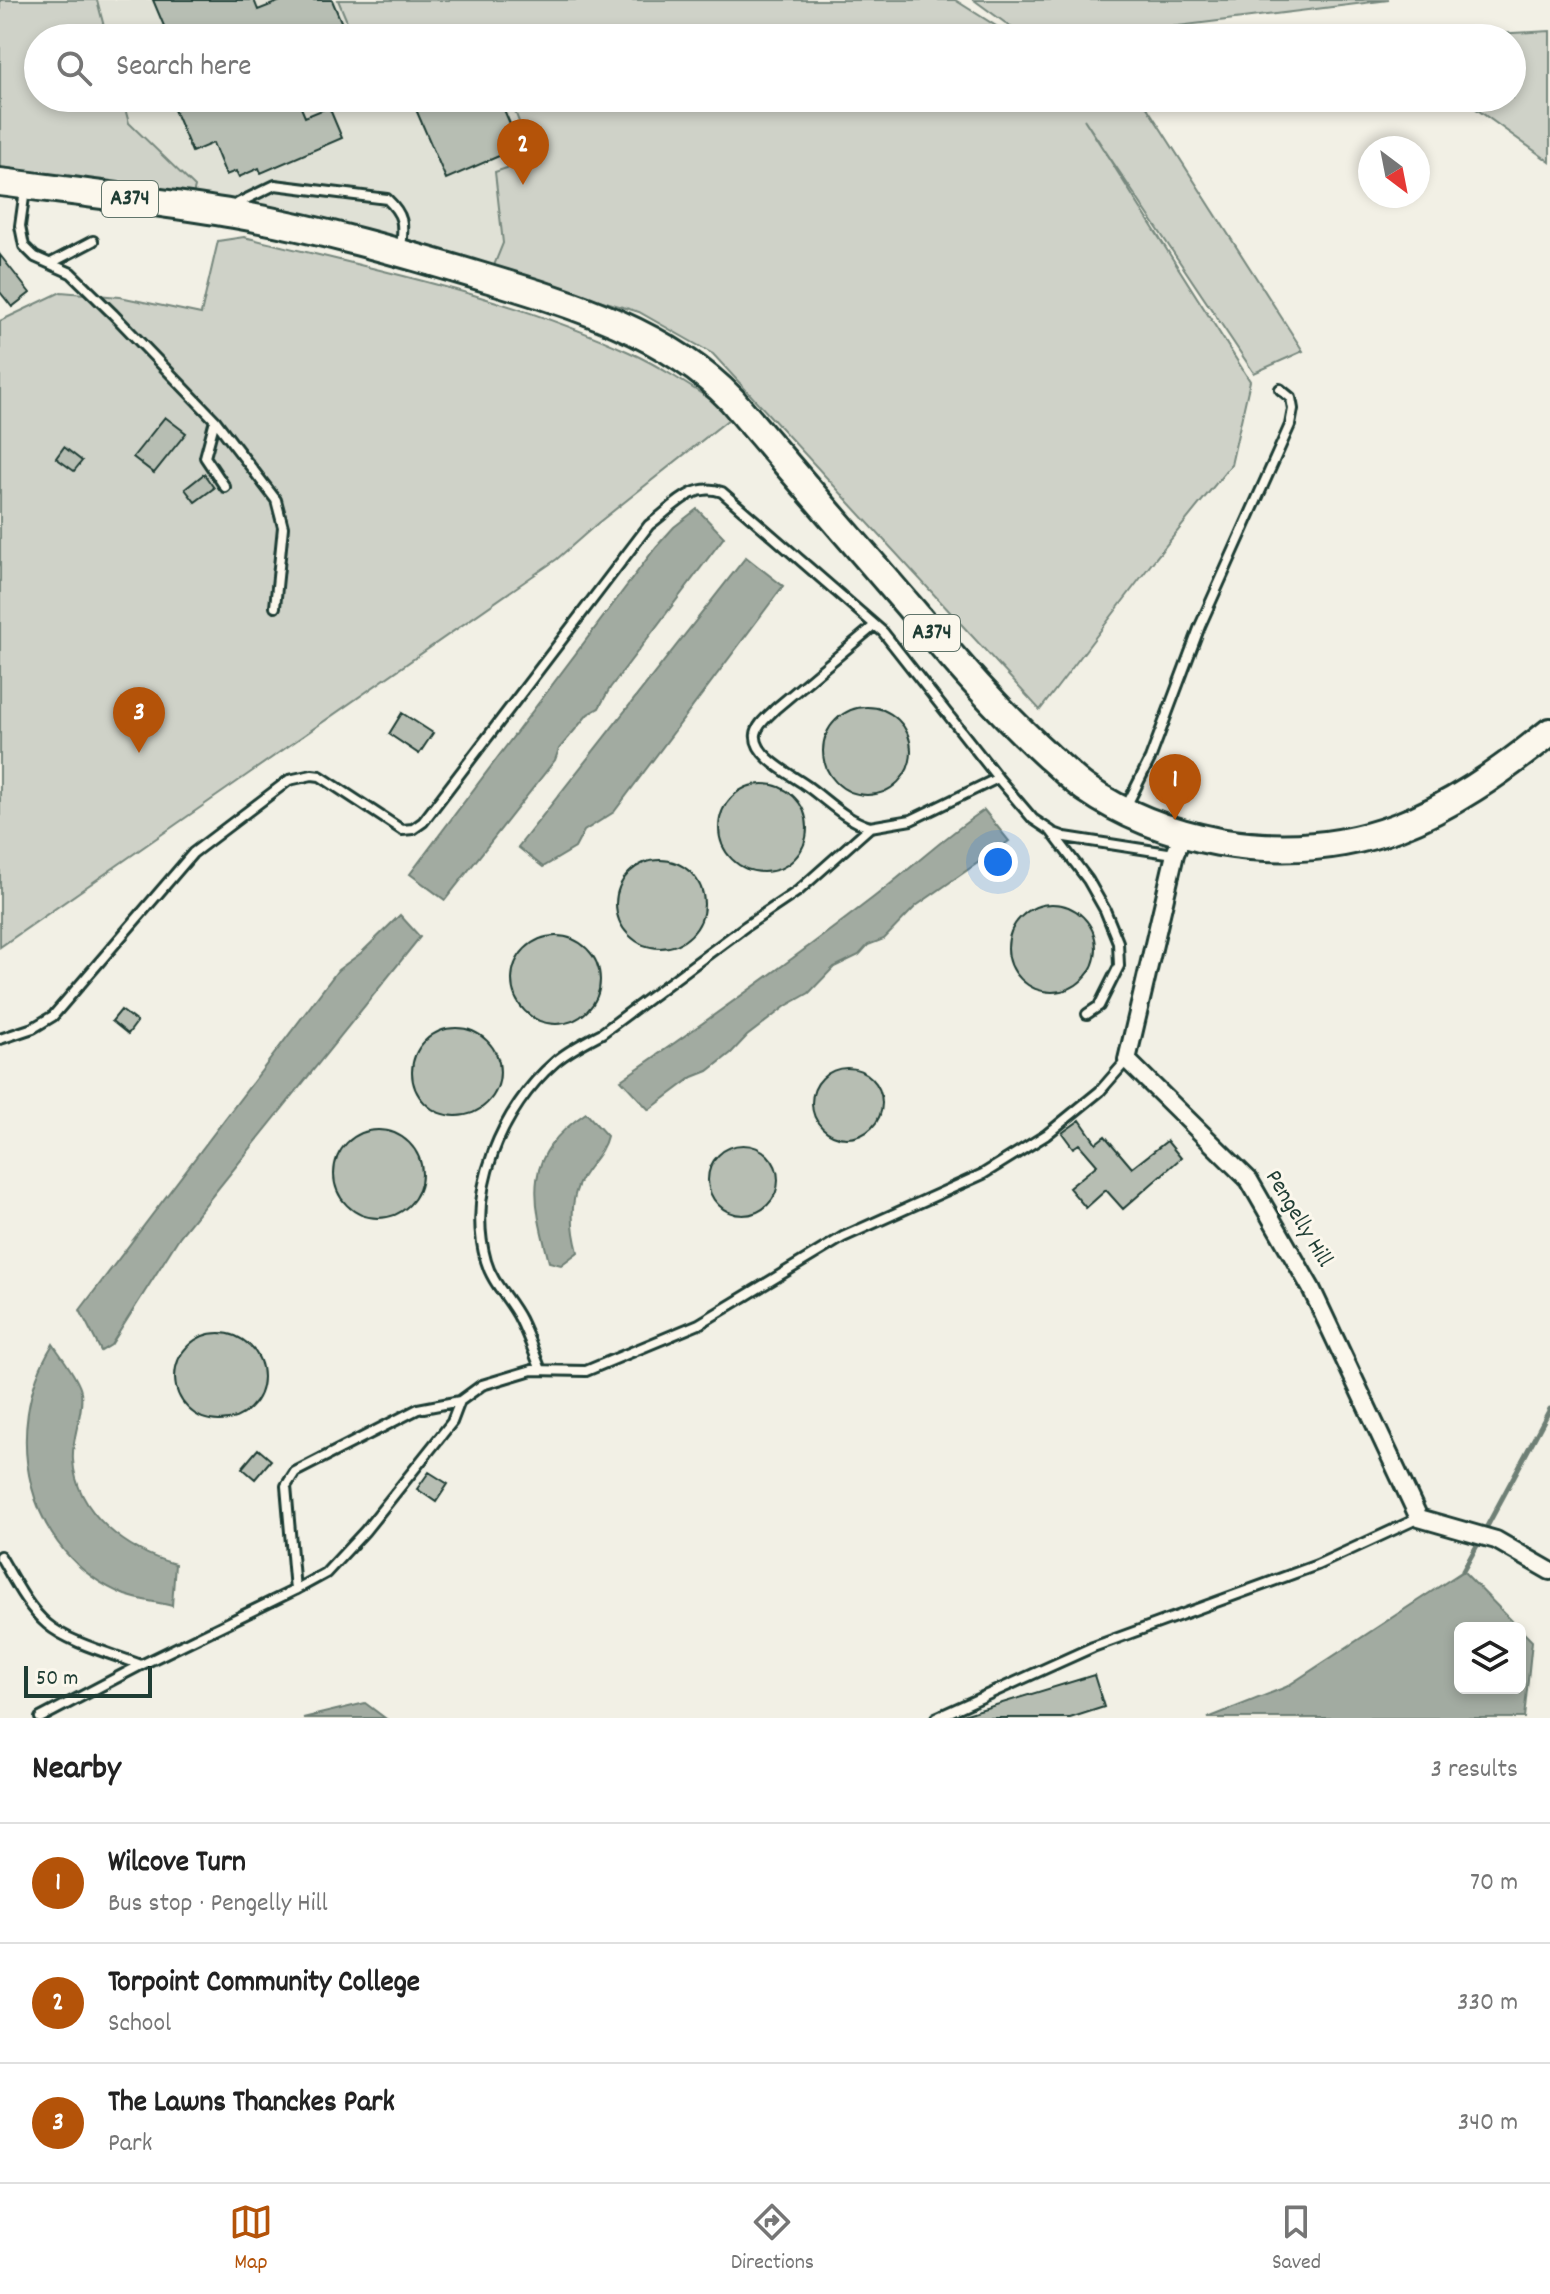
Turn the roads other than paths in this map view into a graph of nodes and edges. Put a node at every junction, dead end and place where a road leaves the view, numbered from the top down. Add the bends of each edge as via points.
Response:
1 (13, 184) edge
2 (235, 214) junction
3 (93, 241) dead end
4 (401, 252) junction
5 (51, 263) junction
6 (1280, 389) dead end
7 (215, 420) junction
8 (225, 487) dead end
9 (275, 607) dead end
10 (875, 625) junction
11 (1550, 732) edge
12 (998, 778) junction
13 (1124, 812) junction
14 (870, 827) junction
15 (1051, 831) junction
16 (1180, 844) junction
17 (1087, 1014) dead end
18 (0, 1039) edge
19 (1127, 1060) junction
20 (541, 1370) junction
21 (460, 1401) junction
22 (1419, 1518) junction
23 (0, 1556) edge
24 (1550, 1571) edge
25 (295, 1590) junction
26 (141, 1665) junction
27 (40, 1718) edge
28 (936, 1718) edge

1 - 2 main road, A374
1 - 5 lane via 24,246
2 - 4 main road, A374
2 - 4 lane via 238,203 275,185 387,199 403,223
3 - 5 lane
4 - 13 main road, A374 via 607,319 683,359 717,384 974,682 1083,787
5 - 7 lane via 71,273
6 - 13 lane via 1291,398 1290,425
7 - 8 lane via 205,457
7 - 9 lane via 276,500 283,527
10 - 12 lane
10 - 14 lane via 775,709 756,736 774,765 840,813
10 - 18 lane via 722,492 689,494 649,525 423,822 402,830 320,776 289,780 193,853 53,1016
11 - 16 main road, A374 via 1445,806 1370,837 1327,847
12 - 14 lane via 911,820
12 - 15 lane via 1033,819
13 - 16 main road, A374
14 - 20 lane via 798,891 556,1061 514,1112 489,1163 479,1225 486,1262 519,1317
15 - 16 lane via 1065,837
15 - 17 lane via 1088,880 1118,942 1119,966 1110,987
16 - 19 street
19 - 20 lane via 1100,1091 1046,1135 983,1174 843,1237 699,1324 586,1371
19 - 22 street, Pengelly Hill via 1249,1180 1311,1288
20 - 21 lane via 482,1385
21 - 25 lane via 452,1422 365,1531 326,1573
21 - 25 lane via 418,1409 289,1478
22 - 24 street via 1496,1540
22 - 28 lane via 1317,1565 1093,1647
23 - 26 lane via 49,1626
25 - 26 lane
26 - 27 lane

